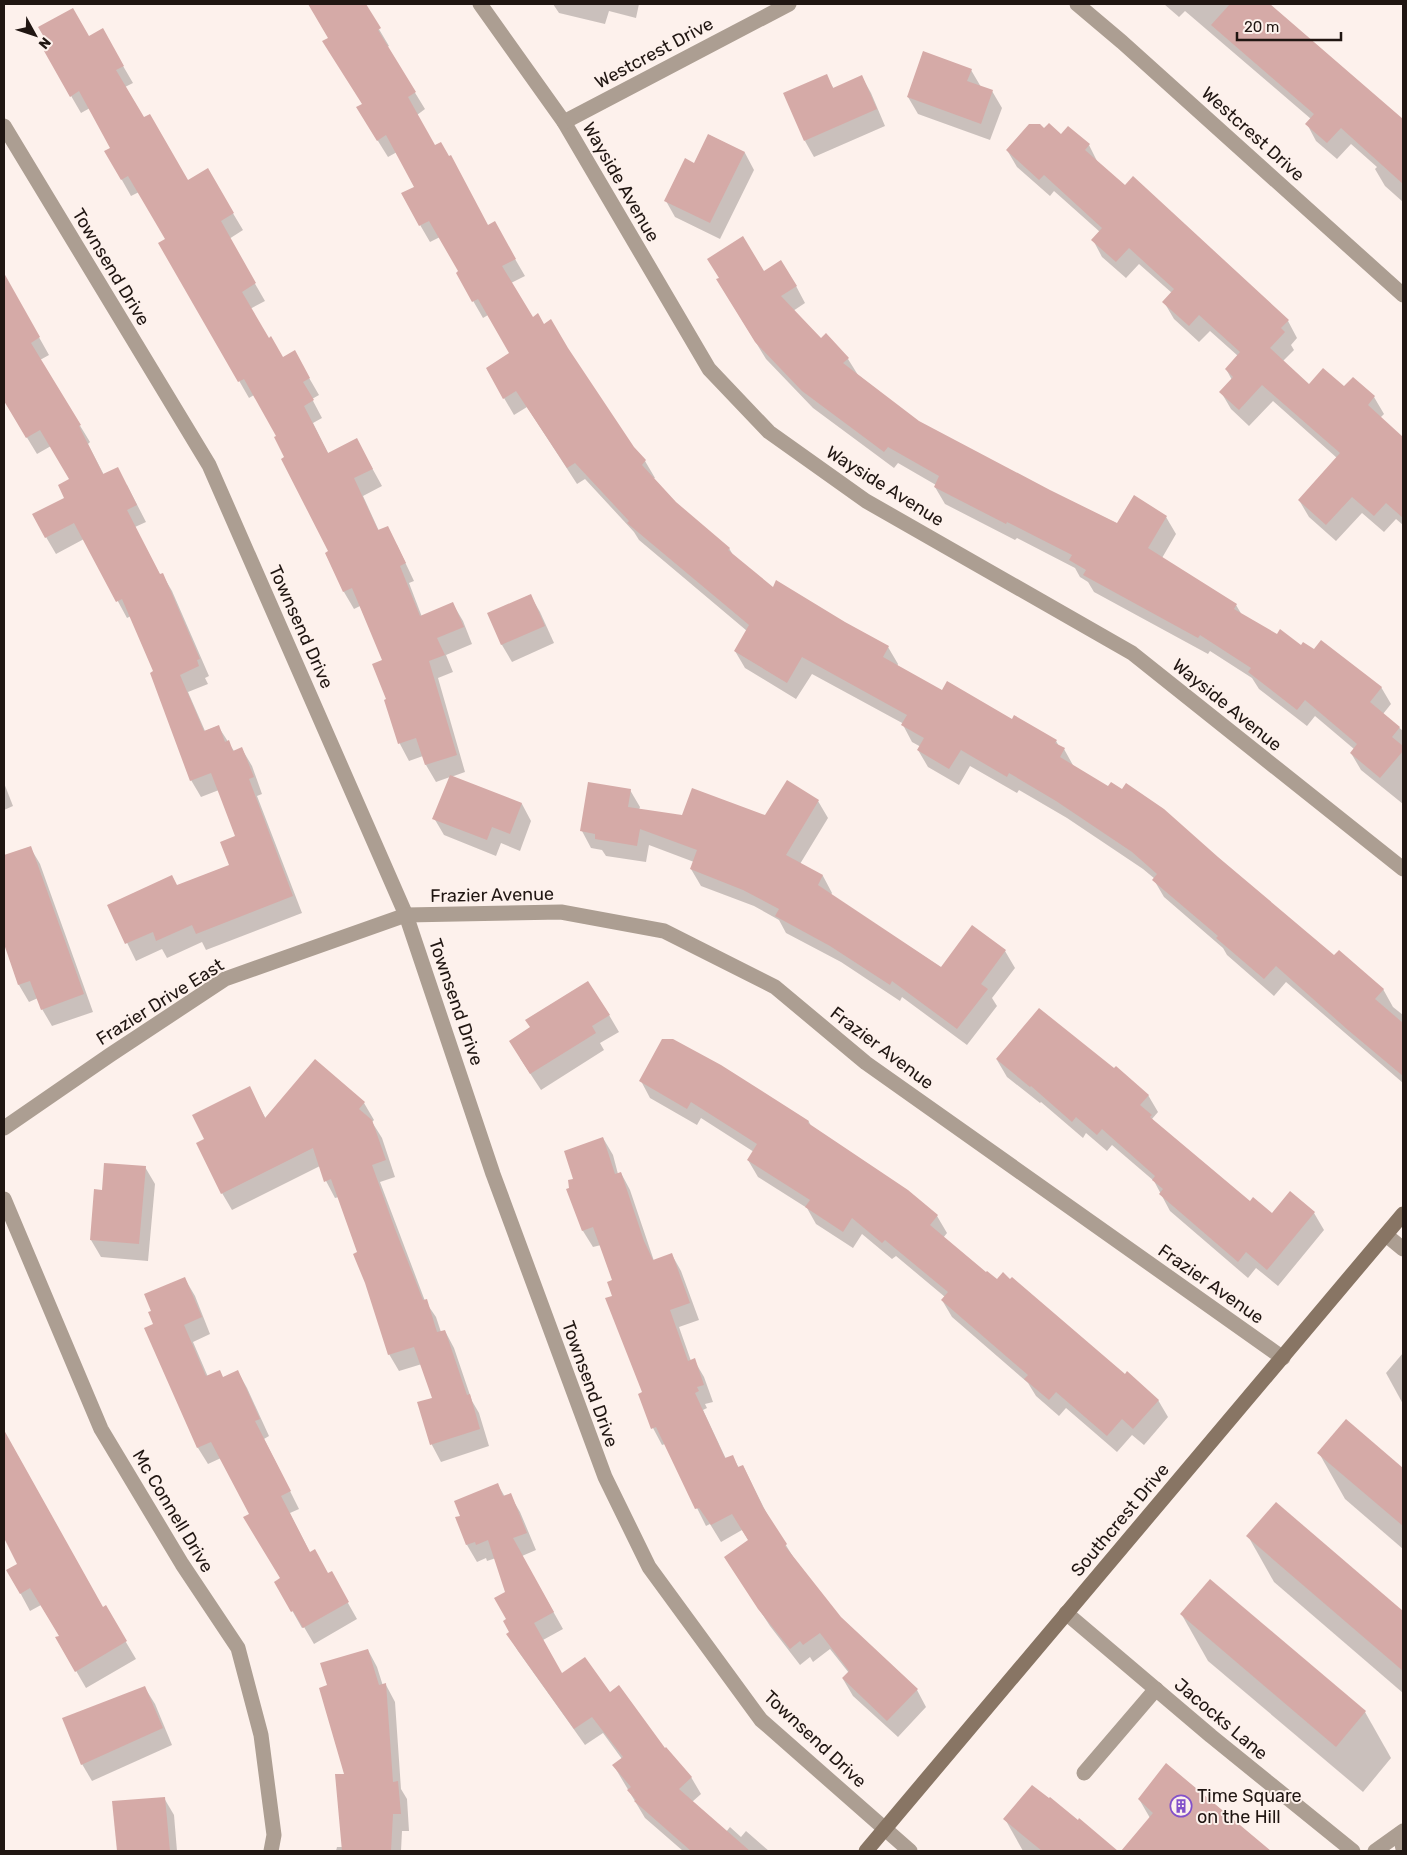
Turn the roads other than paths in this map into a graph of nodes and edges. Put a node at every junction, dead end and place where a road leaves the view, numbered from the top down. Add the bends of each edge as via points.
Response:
1 (480, 4) edge
2 (789, 4) edge
3 (1077, 4) edge
4 (564, 122) junction
5 (4, 126) edge
6 (1403, 295) edge
7 (1403, 869) edge
8 (406, 915) junction
9 (4, 1128) edge
10 (4, 1199) edge
11 (1403, 1214) edge
12 (1386, 1235) junction
13 (1403, 1249) edge
14 (1283, 1358) junction
15 (1066, 1613) junction
16 (1156, 1689) junction
17 (1084, 1773) dead end
18 (885, 1829) junction
19 (1401, 1832) edge
20 (1403, 1850) edge
21 (271, 1851) edge
22 (866, 1851) edge
23 (910, 1851) edge
24 (1353, 1851) edge
25 (1375, 1851) edge

1 - 4 street, Wayside Avenue
2 - 4 street, Westcrest Drive
3 - 6 street, Westcrest Drive
4 - 7 street, Wayside Avenue via 709,369 769,432 866,501 1132,653
5 - 8 street, Townsend Drive via 209,465
8 - 9 street, Frazier Drive East via 225,979
8 - 14 street, Frazier Avenue via 561,912 664,932 775,987 866,1063
8 - 18 street, Townsend Drive via 493,1174 605,1477 649,1567 760,1720
10 - 21 street, Mc Connell Drive via 101,1429 182,1564 238,1648 261,1735 274,1835
11 - 12 street, Southcrest Drive
12 - 13 street
12 - 14 street, Southcrest Drive
14 - 15 street, Southcrest Drive
15 - 16 street, Jacocks Lane
15 - 18 street, Southcrest Drive
16 - 17 street
16 - 24 street, Jacocks Lane
18 - 22 street, Southcrest Drive
18 - 23 street, Townsend Drive
19 - 20 street
19 - 25 street

